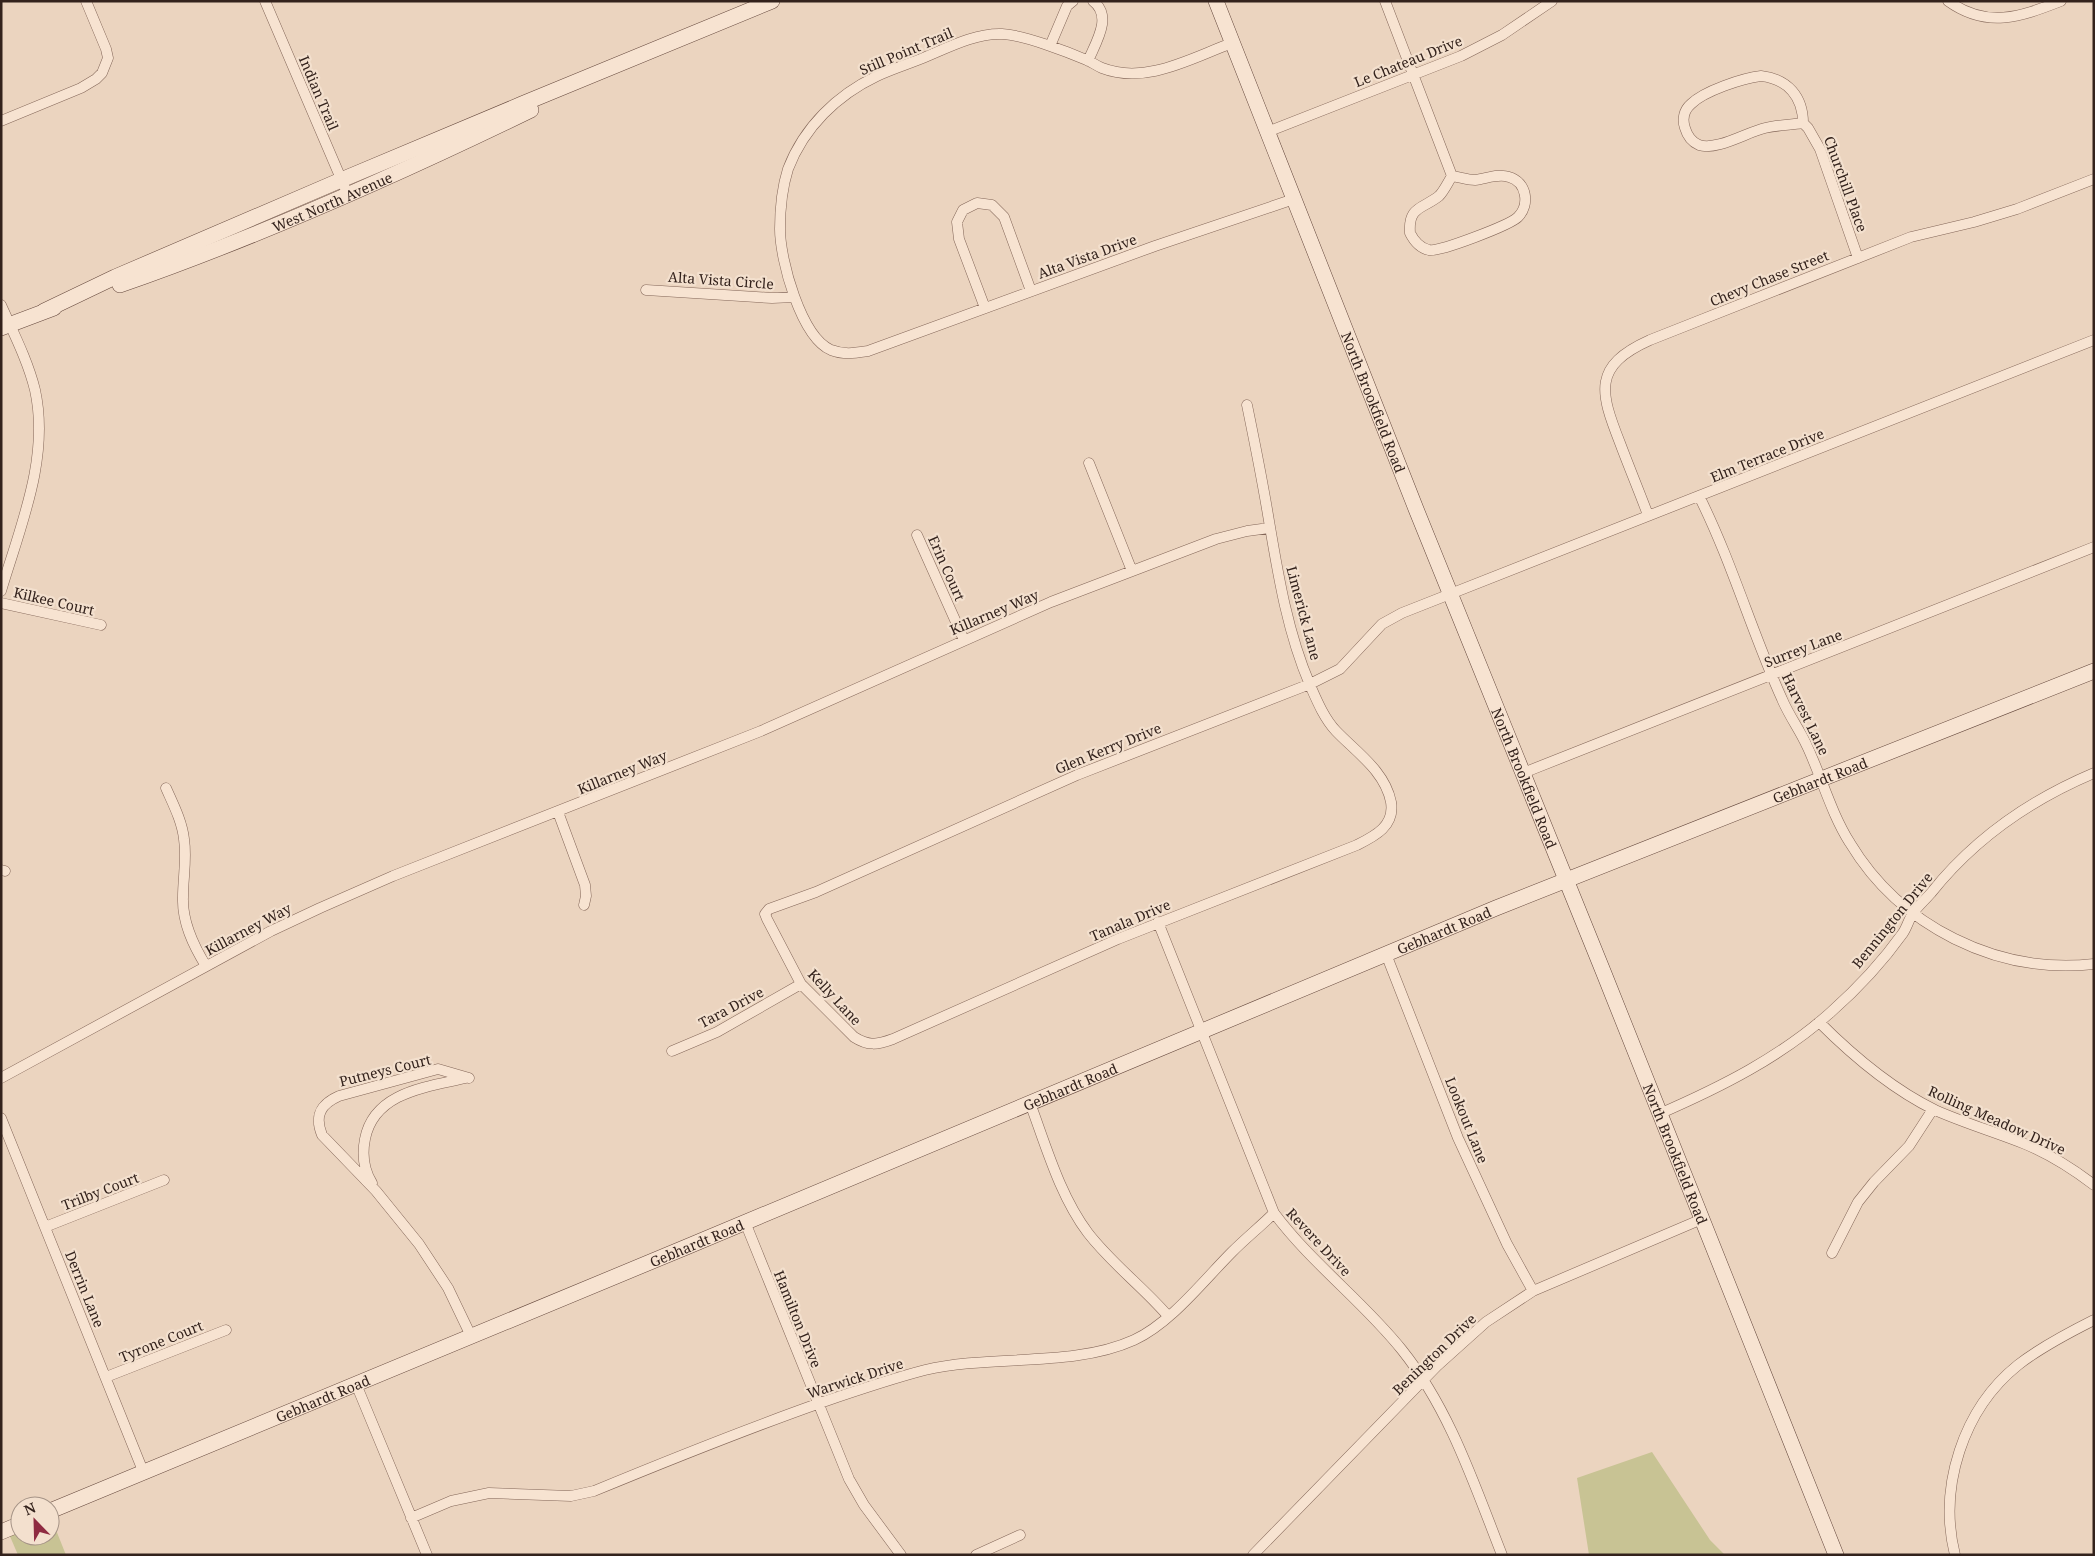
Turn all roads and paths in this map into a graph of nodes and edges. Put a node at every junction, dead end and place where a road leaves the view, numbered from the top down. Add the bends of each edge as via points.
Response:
1 (86, 1) edge
2 (265, 1) edge
3 (772, 1) edge
4 (1073, 1) edge
5 (1093, 1) edge
6 (1216, 1) edge
7 (1385, 1) edge
8 (1552, 1) edge
9 (1948, 1) edge
10 (2061, 1) edge
11 (1232, 42) junction
12 (1050, 46) junction
13 (1088, 60) junction
14 (608, 69) junction
15 (1413, 76) junction
16 (1, 121) edge
17 (1803, 124) junction
18 (1268, 132) junction
19 (1452, 176) junction
20 (2094, 179) edge
21 (342, 180) junction
22 (348, 195) junction
23 (1294, 200) junction
24 (1858, 258) junction
25 (646, 290) dead end
26 (1031, 291) junction
27 (794, 297) junction
28 (1, 304) edge
29 (985, 308) junction
30 (44, 311) junction
31 (5, 327) edge
32 (2094, 340) edge
33 (891, 342) joint
34 (1247, 405) dead end
35 (1089, 463) dead end
36 (1699, 496) junction
37 (1648, 515) junction
38 (1269, 528) junction
39 (917, 535) dead end
40 (2094, 547) edge
41 (1132, 571) junction
42 (1, 591) edge
43 (1451, 595) junction
44 (1, 603) edge
45 (101, 625) dead end
46 (964, 640) junction
47 (2094, 671) edge
48 (1772, 675) junction
49 (1310, 684) junction
50 (1522, 773) junction
51 (2094, 773) edge
52 (1820, 778) junction
53 (166, 788) dead end
54 (1391, 803) joint
55 (558, 812) junction
56 (1566, 880) junction
57 (584, 905) dead end
58 (1913, 913) junction
59 (765, 914) joint
60 (1158, 922) junction
61 (1386, 954) junction
62 (2094, 964) edge
63 (206, 966) junction
64 (801, 984) junction
65 (1819, 1022) junction
66 (1201, 1031) junction
67 (862, 1042) joint
68 (672, 1051) dead end
69 (1, 1078) edge
70 (1030, 1103) junction
71 (1933, 1109) junction
72 (1659, 1114) junction
73 (1, 1118) edge
74 (164, 1180) dead end
75 (2094, 1185) edge
76 (376, 1191) junction
77 (1274, 1213) junction
78 (1702, 1219) junction
79 (745, 1222) junction
80 (45, 1226) junction
81 (1832, 1253) dead end
82 (1532, 1291) junction
83 (1168, 1316) junction
84 (2094, 1320) edge
85 (226, 1330) dead end
86 (471, 1336) junction
87 (106, 1378) junction
88 (1424, 1380) junction
89 (356, 1384) junction
90 (817, 1404) junction
91 (142, 1471) junction
92 (60, 1507) edge
93 (411, 1518) junction
94 (1020, 1535) dead end
95 (427, 1555) edge
96 (902, 1555) edge
97 (976, 1555) edge
98 (1253, 1555) edge
99 (1502, 1555) edge
100 (1836, 1555) edge
101 (1955, 1555) edge

1 - 16 street via 108,58 102,73 81,88
2 - 21 street, Indian Trail
3 - 14 street, West North Avenue
4 - 12 street via 1067,6
5 - 13 street via 1099,6 1102,28
6 - 11 street, North Brookfield Road
7 - 15 street
8 - 15 street, Le Chateau Drive via 1502,35
9 - 10 street via 1966,12 1998,19 2018,17
11 - 13 street, Still Point Trail via 1145,73 1101,68
11 - 18 street, North Brookfield Road
12 - 13 street, Still Point Trail
12 - 27 street, Still Point Trail via 1003,34 983,36 878,76 851,90 831,106 800,145 788,170 781,201 780,230
14 - 21 street, West North Avenue
14 - 22 street, West North Avenue via 572,90 418,165
15 - 18 street, Le Chateau Drive
15 - 19 street
17 - 17 street via 1803,110 1792,90 1778,80 1761,76 1697,99 1685,111 1684,118 1687,135 1700,145 1709,146 1764,128
17 - 24 street, Churchill Place via 1820,149
18 - 23 street, North Brookfield Road
19 - 19 street via 1438,196 1416,209 1412,216 1410,233 1419,246 1427,250 1441,249 1513,221 1525,205 1524,190 1511,177 1468,180
20 - 24 street, Chevy Chase Street via 2017,209 1912,238
21 - 22 street, Indian Trail
21 - 30 street, West North Avenue via 115,277
22 - 30 street, West North Avenue via 210,252
23 - 26 street, Alta Vista Drive
23 - 43 street, North Brookfield Road
24 - 37 street, Chevy Chase Street via 1642,344 1614,363 1605,382 1606,405
25 - 27 street, Alta Vista Circle
26 - 29 street, Alta Vista Drive
26 - 29 street via 1004,218 992,205 977,204 963,210 956,222 959,239
27 - 33 street, Still Point Trail via 813,337 830,350 848,354
28 - 31 street
29 - 33 street, Alta Vista Drive
30 - 31 street, West North Avenue
31 - 42 street via 23,356 34,390 39,447 36,472
32 - 36 street, Elm Terrace Drive
34 - 38 street, Limerick Lane
35 - 41 street
36 - 37 street, Elm Terrace Drive
36 - 48 street, Harvest Lane
37 - 43 street, Elm Terrace Drive
38 - 41 street, Killarney Way via 1216,539
38 - 49 street, Limerick Lane via 1282,595
39 - 46 street, Erin Court
40 - 48 street, Surrey Lane
41 - 46 street, Killarney Way
43 - 49 street, Glen Kerry Drive via 1392,618 1374,632 1340,669
43 - 50 street, North Brookfield Road
44 - 45 street, Kilkee Court
46 - 55 street, Killarney Way via 761,731
47 - 52 street, Gebhardt Road
48 - 50 street, Surrey Lane
48 - 52 street, Harvest Lane
49 - 54 street, Limerick Lane via 1336,730 1376,770
49 - 59 street, Glen Kerry Drive via 1077,775 816,892 769,909
50 - 56 street, North Brookfield Road
51 - 58 street, Bennington Drive via 2046,795 2006,820 1969,851
52 - 56 street, Gebhardt Road
52 - 58 street, Harvest Lane via 1837,818 1861,859 1890,894
53 - 63 street via 179,816 184,837 183,898 188,931
54 - 60 street, Tanala Drive via 1390,819 1371,838
55 - 57 street via 585,885
55 - 63 street, Killarney Way via 393,876 271,931
56 - 61 street, Gebhardt Road
56 - 72 street, North Brookfield Road
58 - 62 street, Harvest Lane via 1963,943 1998,956 2045,965
58 - 65 street, Bennington Drive via 1902,934 1876,966
59 - 64 street, Kelly Lane
60 - 66 street, Revere Drive
60 - 67 street, Tanala Drive via 893,1039 871,1045
61 - 66 street, Gebhardt Road
61 - 82 street, Lookout Lane via 1458,1138
63 - 69 street, Killarney Way
64 - 67 street, Kelly Lane
64 - 68 street, Tara Drive via 717,1032
65 - 71 street, Rolling Meadow Drive via 1864,1062
65 - 72 street, Bennington Drive via 1785,1048 1730,1081
66 - 70 street, Gebhardt Road
66 - 77 street, Revere Drive
70 - 79 street, Gebhardt Road
70 - 83 street via 1080,1221 1107,1256
71 - 75 street, Rolling Meadow Drive via 2040,1151
71 - 81 street via 1909,1146 1858,1202
72 - 78 street, North Brookfield Road
73 - 80 street, Derrin Lane
74 - 80 street, Trilby Court
76 - 76 street, Putneys Court via 369,1179 363,1147 366,1132 380,1109 404,1093 469,1078 438,1069 339,1096 322,1108 319,1117 322,1135
76 - 86 street, Putneys Court via 434,1266
77 - 83 street, Warwick Drive
77 - 88 street, Revere Drive via 1307,1253 1384,1329
78 - 82 street, Benington Drive
78 - 100 street, North Brookfield Road
79 - 86 street, Gebhardt Road
79 - 90 street, Hamilton Drive
80 - 87 street, Derrin Lane
82 - 88 street, Benington Drive via 1486,1322
83 - 90 street, Warwick Drive via 1135,1340 1101,1352 926,1370
84 - 101 street via 2017,1366 1975,1414 1959,1452 1951,1488 1950,1524
85 - 87 street, Tyrone Court
86 - 89 street, Gebhardt Road
87 - 91 street, Derrin Lane
88 - 98 street, Benington Drive
88 - 99 street, Revere Drive via 1449,1426
89 - 91 street, Gebhardt Road
89 - 93 street
90 - 93 street, Warwick Drive via 737,1432 594,1490 571,1496 488,1493 451,1501
90 - 96 street, Hamilton Drive via 849,1479 864,1505
91 - 92 street, Gebhardt Road
93 - 95 street
94 - 97 street

